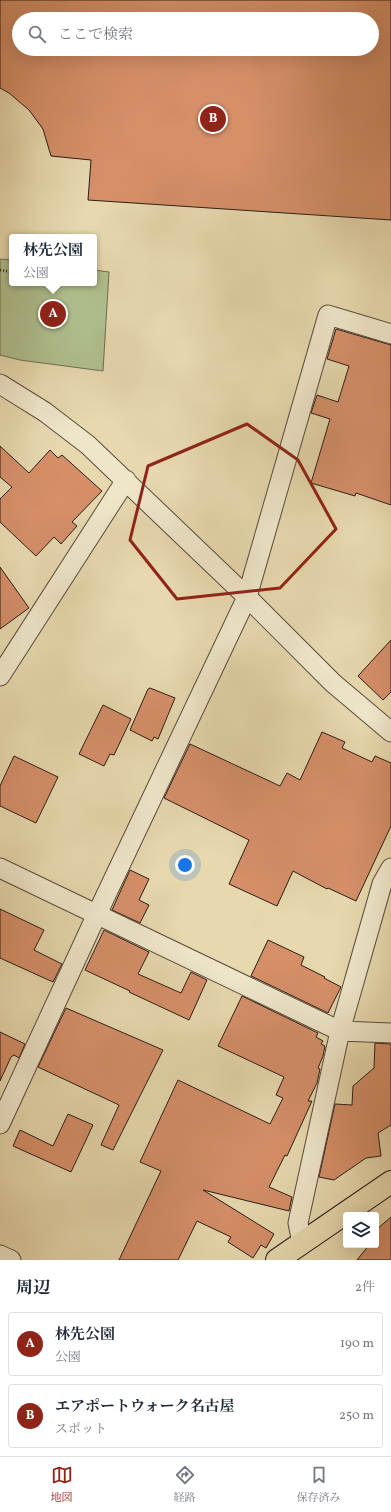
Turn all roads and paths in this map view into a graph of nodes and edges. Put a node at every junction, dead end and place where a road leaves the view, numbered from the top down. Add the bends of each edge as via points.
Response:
1 (391, 334) edge
2 (0, 384) edge
3 (126, 480) junction
4 (247, 598) junction
5 (0, 676) edge
6 (391, 732) edge
7 (0, 868) edge
8 (391, 868) edge
9 (97, 914) junction
10 (340, 1031) junction
11 (391, 1033) edge
12 (0, 1124) edge
13 (391, 1182) edge
14 (302, 1243) junction
15 (0, 1254) edge
16 (11, 1260) edge
17 (277, 1260) edge

1 - 4 street via 328,315
2 - 3 street via 64,426
3 - 4 street
3 - 5 street
4 - 6 street via 333,683
4 - 9 street
7 - 9 street
8 - 10 street via 382,884
9 - 10 street
9 - 12 street
10 - 11 street
10 - 14 street via 298,1223
13 - 14 main road
14 - 17 main road
15 - 16 street

